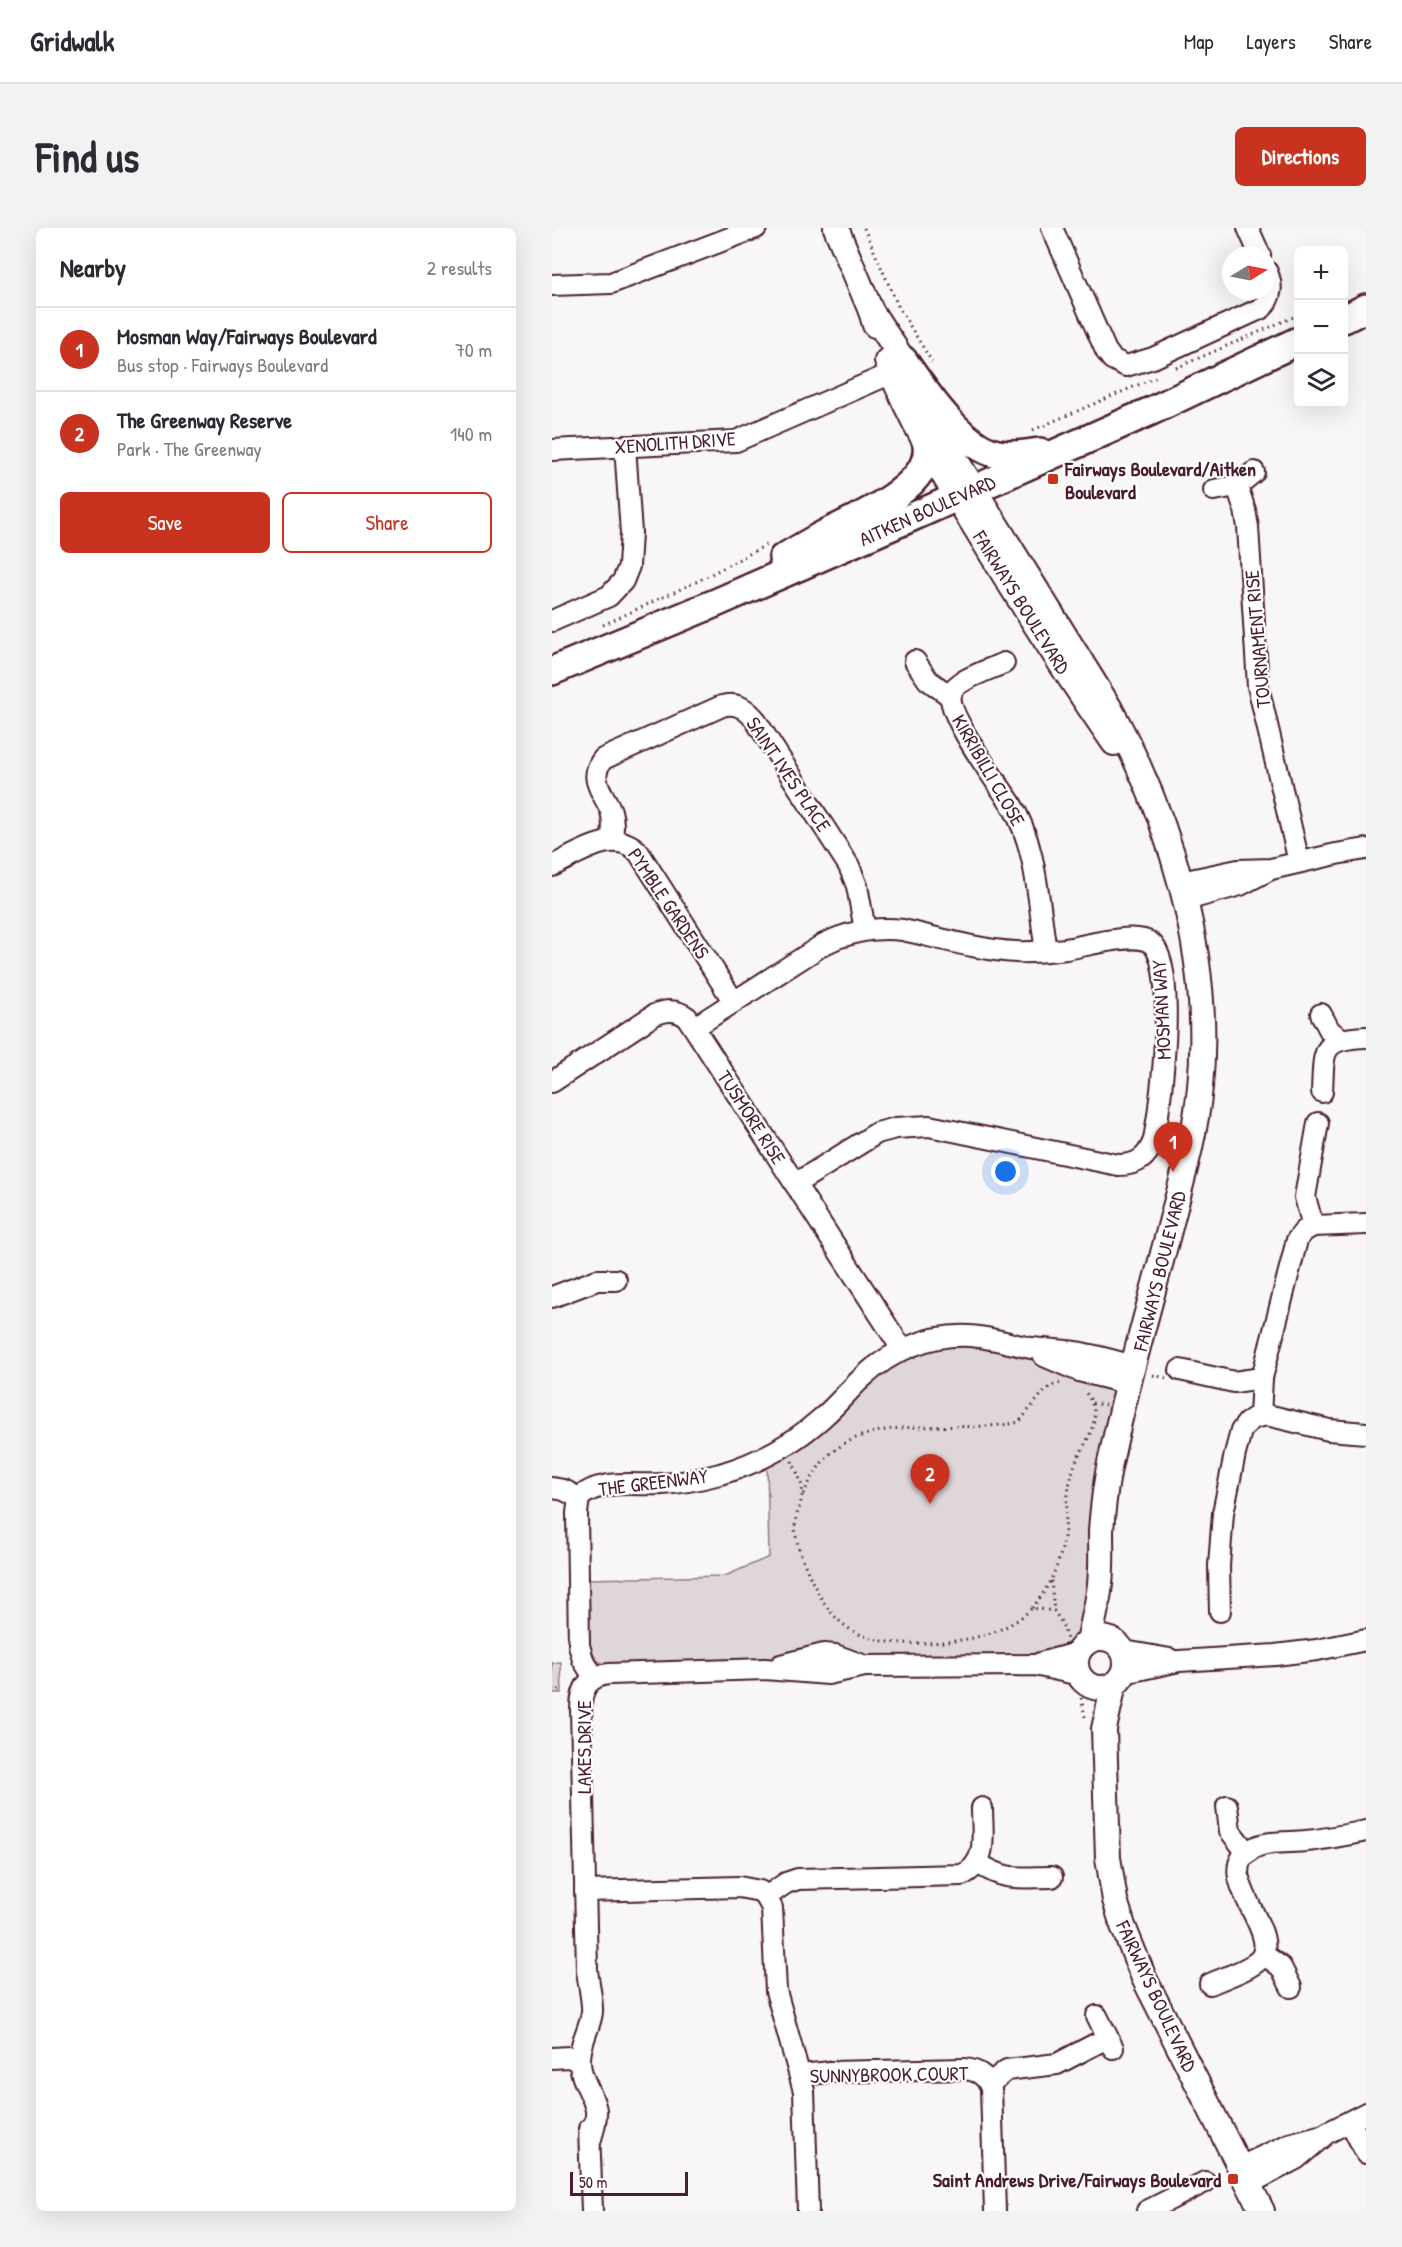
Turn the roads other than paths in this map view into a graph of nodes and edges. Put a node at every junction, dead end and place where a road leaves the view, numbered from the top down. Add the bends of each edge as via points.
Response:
1 (756, 228) edge
2 (836, 228) edge
3 (1052, 228) edge
4 (1248, 228) edge
5 (1256, 246) edge
6 (552, 285) edge
7 (1269, 300) edge
8 (1366, 308) edge
9 (1348, 317) edge
10 (1294, 343) edge
11 (898, 367) junction
12 (625, 446) junction
13 (927, 446) junction
14 (1067, 448) junction
15 (552, 450) edge
16 (1254, 472) dead end
17 (1237, 486) junction
18 (1214, 490) dead end
19 (966, 493) junction
20 (718, 602) junction
21 (552, 621) edge
22 (915, 661) dead end
23 (1004, 663) dead end
24 (552, 670) edge
25 (950, 696) junction
26 (612, 840) junction
27 (1366, 849) edge
28 (1299, 862) junction
29 (552, 866) edge
30 (1184, 891) junction
31 (865, 930) junction
32 (1046, 951) junction
33 (734, 1002) junction
34 (1321, 1014) dead end
35 (694, 1027) junction
36 (1366, 1037) edge
37 (1342, 1039) junction
38 (552, 1082) edge
39 (1322, 1092) dead end
40 (1318, 1123) dead end
41 (795, 1184) junction
42 (1366, 1224) edge
43 (1313, 1226) junction
44 (616, 1280) dead end
45 (552, 1297) edge
46 (902, 1349) junction
47 (1180, 1370) dead end
48 (1132, 1375) junction
49 (1262, 1378) junction
50 (1260, 1416) junction
51 (1366, 1433) edge
52 (552, 1488) edge
53 (579, 1498) junction
54 (1220, 1611) dead end
55 (1366, 1640) edge
56 (1095, 1663) junction
57 (594, 1677) junction
58 (1227, 1806) dead end
59 (982, 1808) dead end
60 (1366, 1832) edge
61 (1247, 1852) junction
62 (978, 1863) junction
63 (1052, 1877) dead end
64 (585, 1891) junction
65 (766, 1897) junction
66 (1263, 1954) junction
67 (1210, 1984) dead end
68 (1291, 1987) dead end
69 (1097, 2016) dead end
70 (565, 2062) edge
71 (800, 2075) junction
72 (989, 2084) junction
73 (1358, 2118) edge
74 (1366, 2153) edge
75 (1244, 2176) junction
76 (1204, 2182) dead end
77 (592, 2211) edge
78 (808, 2211) edge
79 (995, 2211) edge
80 (1147, 2211) edge
81 (1262, 2211) edge

1 - 6 street via 611,282
2 - 11 street, FAIRWAYS BOULEVARD
3 - 7 street via 1106,351 1126,366 1160,355 1262,308
4 - 5 street
8 - 9 main road
10 - 14 main road, AITKEN BOULEVARD
11 - 12 street, XENOLITH DRIVE via 736,441
11 - 13 street, FAIRWAYS BOULEVARD
11 - 14 main road via 964,435 987,451 1015,455
11 - 19 street, FAIRWAYS BOULEVARD via 959,465
12 - 15 street, XENOLITH DRIVE
12 - 21 street via 631,533 624,581 609,596
13 - 19 street, FAIRWAYS BOULEVARD
13 - 20 main road via 922,468 889,501 820,536
14 - 19 main road, AITKEN BOULEVARD
16 - 17 street
17 - 18 street
17 - 28 street, TOURNAMENT RISE via 1248,527 1258,687
19 - 20 main road, AITKEN BOULEVARD
19 - 30 street, FAIRWAYS BOULEVARD via 1076,670 1129,742
20 - 24 main road, AITKEN BOULEVARD
22 - 25 street, KIRRIBILLI CLOSE via 928,680
23 - 25 street, KIRRIBILLI CLOSE via 959,683
25 - 32 street, KIRRIBILLI CLOSE via 954,714 1024,828
26 - 29 street, PYMBLE GARDENS
26 - 31 street, SAINT IVES PLACE via 611,812 596,783 603,759 722,706 741,706 754,718 849,866
26 - 33 street, PYMBLE GARDENS via 629,843 639,853
27 - 28 street
28 - 30 street via 1271,869 1240,885
30 - 48 street, FAIRWAYS BOULEVARD via 1198,967 1200,1087 1187,1160
31 - 32 street, MOSMAN WAY via 889,928 1014,952
31 - 33 street, MOSMAN WAY via 824,944
32 - 41 street, MOSMAN WAY via 1135,937 1150,943 1161,957 1166,1018 1164,1069 1154,1140 1144,1158 1138,1163 1118,1165 912,1126 876,1133
33 - 35 street, MOSMAN WAY
34 - 37 street via 1330,1030
35 - 38 street, TUSMORE RISE via 683,1014 661,1012
35 - 41 street, TUSMORE RISE
36 - 37 street
37 - 39 street via 1333,1043 1326,1054
40 - 43 street via 1305,1197
41 - 46 street, TUSMORE RISE
42 - 43 street
43 - 49 street via 1304,1231 1295,1246
44 - 45 street via 597,1280
46 - 48 street, THE GREENWAY via 952,1336 988,1338 1079,1371
46 - 53 street, THE GREENWAY via 877,1366 824,1417 765,1456 720,1473 669,1484 599,1486
47 - 49 street via 1234,1382
48 - 56 street, FAIRWAYS BOULEVARD via 1104,1497
49 - 50 street
50 - 51 street
50 - 54 street via 1241,1431 1226,1490 1220,1538
52 - 53 street
53 - 57 street, THE GREENWAY via 579,1645
55 - 56 street, LAKES DRIVE via 1275,1655
56 - 57 street, LAKES DRIVE via 865,1666 825,1654 765,1670
56 - 75 street, FAIRWAYS BOULEVARD via 1095,1724 1115,1900 1144,1978
57 - 64 street, LAKES DRIVE via 584,1687 581,1699
58 - 61 street via 1230,1831
59 - 62 street via 982,1850
60 - 61 street via 1257,1846
61 - 66 street via 1241,1861 1240,1879 1264,1937
62 - 63 street via 1005,1877
62 - 65 street via 969,1872 954,1876 798,1879
64 - 65 street via 740,1887 754,1889
64 - 70 street, LAKES DRIVE via 592,2012 580,2048
65 - 71 street via 773,1914 776,1991
66 - 67 street via 1255,1963
66 - 68 street via 1281,1967
69 - 72 street via 1110,2043 1057,2064 1007,2070
70 - 77 street, LAKES DRIVE via 583,2081 596,2111 590,2142
71 - 72 street, SUNNYBROOK COURT via 964,2069 980,2073
71 - 78 street via 805,2103
72 - 79 street, SUNNYBROOK COURT
73 - 74 street
73 - 75 street via 1327,2133 1296,2159
75 - 81 street, FAIRWAYS BOULEVARD
76 - 80 street

